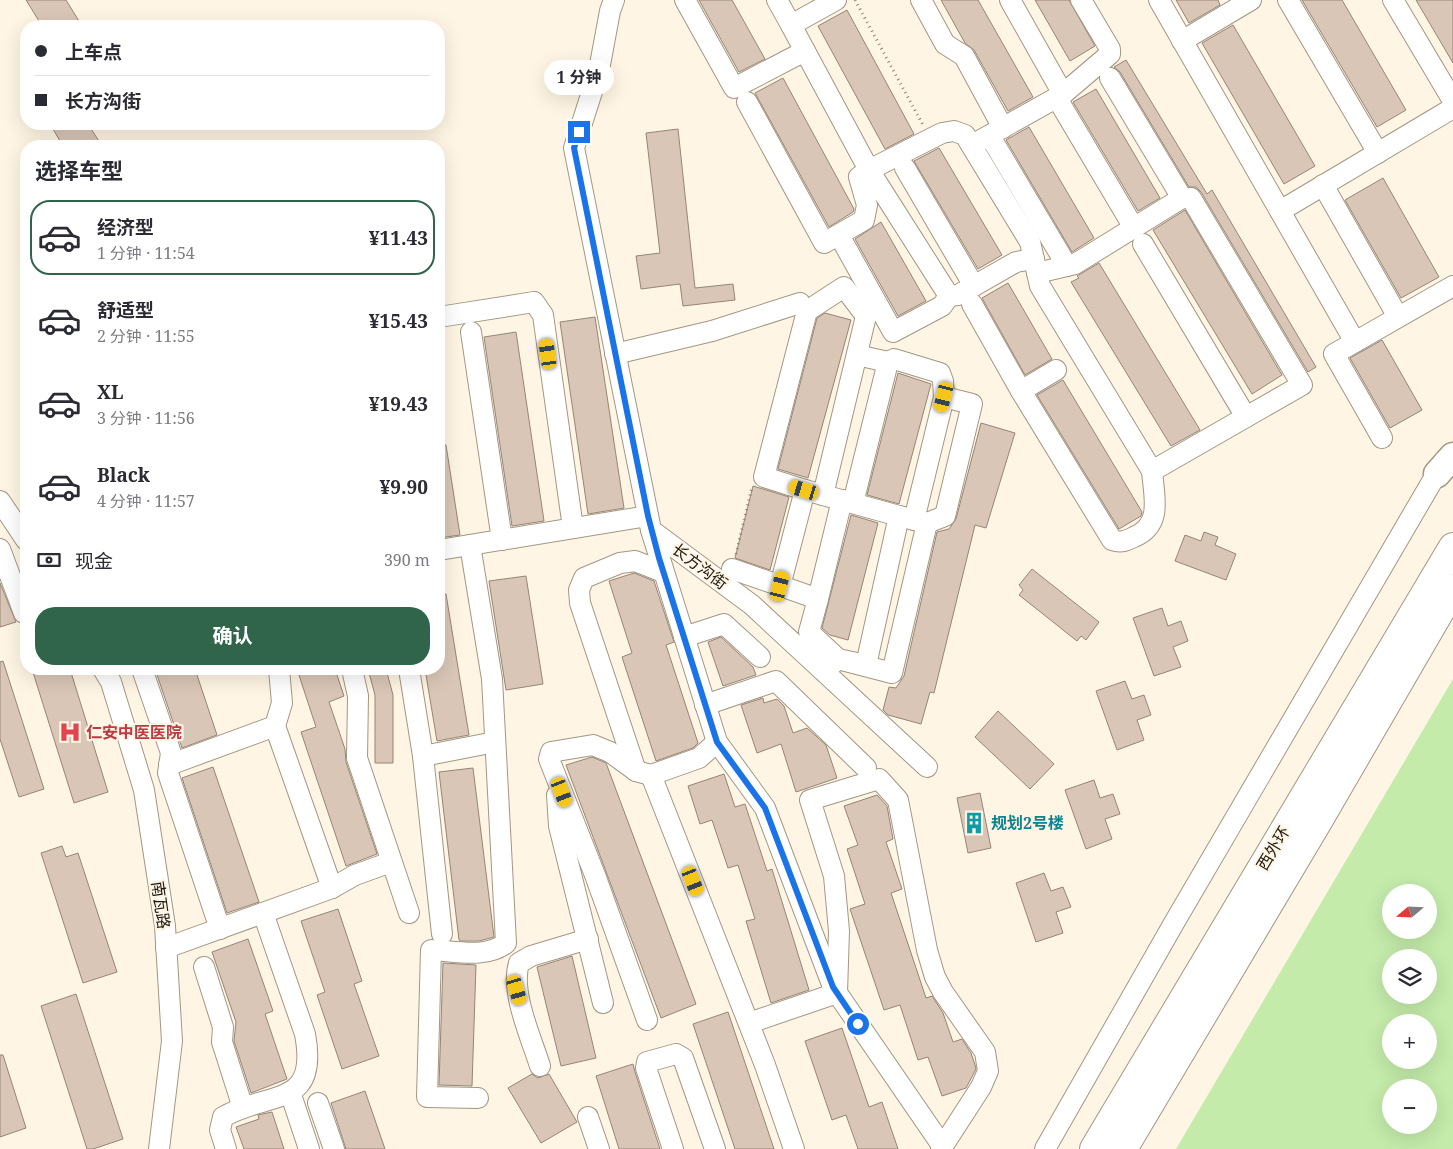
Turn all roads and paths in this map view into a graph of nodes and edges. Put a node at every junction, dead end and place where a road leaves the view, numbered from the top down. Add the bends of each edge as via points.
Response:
1 (614, 0) edge
2 (685, 0) edge
3 (778, 0) edge
4 (836, 0) edge
5 (855, 0) edge
6 (921, 0) edge
7 (1010, 0) edge
8 (1081, 0) edge
9 (1159, 0) edge
10 (1251, 0) edge
11 (1288, 0) edge
12 (1392, 0) edge
13 (791, 25) junction
14 (1182, 41) junction
15 (805, 51) junction
16 (1110, 78) dead end
17 (1062, 100) junction
18 (1453, 101) edge
19 (747, 102) dead end
20 (1453, 108) edge
21 (999, 136) junction
22 (931, 139) junction
23 (972, 145) junction
24 (1378, 152) junction
25 (904, 168) dead end
26 (869, 170) junction
27 (1324, 185) junction
28 (1191, 198) dead end
29 (1280, 211) junction
30 (1139, 236) junction
31 (844, 244) dead end
32 (1035, 266) junction
33 (1067, 266) junction
34 (1453, 286) edge
35 (973, 295) junction
36 (950, 296) junction
37 (800, 303) dead end
38 (445, 315) edge
39 (1398, 317) junction
40 (471, 332) dead end
41 (1355, 342) junction
42 (615, 354) junction
43 (857, 355) junction
44 (888, 362) junction
45 (1056, 370) dead end
46 (1021, 391) junction
47 (944, 397) junction
48 (1246, 418) junction
49 (1382, 438) dead end
50 (1453, 446) edge
51 (1445, 465) edge
52 (1152, 471) junction
53 (764, 477) junction
54 (831, 497) junction
55 (0, 501) edge
56 (913, 520) junction
57 (650, 523) junction
58 (573, 528) junction
59 (20, 531) edge
60 (502, 540) junction
61 (470, 545) junction
62 (1453, 547) edge
63 (0, 549) edge
64 (445, 549) edge
65 (732, 569) joint
66 (663, 572) junction
67 (780, 586) junction
68 (1453, 589) edge
69 (818, 599) junction
70 (20, 602) edge
71 (684, 637) junction
72 (760, 658) dead end
73 (831, 666) junction
74 (107, 675) edge
75 (144, 675) edge
76 (280, 675) edge
77 (353, 675) edge
78 (410, 675) edge
79 (705, 705) junction
80 (275, 726) junction
81 (495, 742) junction
82 (717, 742) junction
83 (423, 756) junction
84 (169, 765) junction
85 (866, 768) dead end
86 (928, 768) dead end
87 (644, 773) junction
88 (555, 775) junction
89 (391, 862) junction
90 (332, 888) junction
91 (263, 913) junction
92 (409, 913) dead end
93 (220, 929) junction
94 (442, 934) dead end
95 (588, 939) junction
96 (166, 948) junction
97 (204, 967) dead end
98 (837, 993) junction
99 (603, 1003) dead end
100 (647, 1020) dead end
101 (748, 1023) junction
102 (540, 1066) dead end
103 (290, 1092) junction
104 (478, 1098) dead end
105 (318, 1103) dead end
106 (243, 1108) junction
107 (588, 1117) dead end
108 (942, 1148) edge
109 (159, 1149) edge
110 (226, 1149) edge
111 (309, 1149) edge
112 (334, 1149) edge
113 (599, 1149) edge
114 (673, 1149) edge
115 (715, 1149) edge
116 (794, 1149) edge
117 (1045, 1149) edge
118 (1094, 1149) edge
119 (1123, 1149) edge

1 - 42 street via 599,70 574,148
2 - 15 street via 734,88
3 - 13 street
4 - 13 street
5 - 22 path
6 - 21 street via 945,44 964,56
7 - 17 street
8 - 17 street via 1110,54
9 - 14 street
10 - 14 street
11 - 24 street
12 - 18 street
13 - 15 street
14 - 29 street
15 - 26 street
16 - 30 street via 1182,198
17 - 21 street
17 - 30 street
19 - 26 street via 824,243 864,220 867,205 859,178
20 - 24 street
21 - 23 street
21 - 33 street
22 - 23 street via 954,130 965,135
22 - 26 street
23 - 32 street via 1030,242
24 - 27 street
25 - 35 street
26 - 36 street
27 - 29 street
27 - 39 street
28 - 48 street via 1302,385
29 - 41 street
30 - 33 street
30 - 48 street
31 - 36 street via 893,332 942,306
32 - 33 street
32 - 35 street via 1016,262
32 - 52 street via 1040,286
34 - 39 street
35 - 36 street
35 - 46 street
37 - 42 street via 712,331
38 - 58 street via 534,302 542,315
39 - 41 street
40 - 60 street
41 - 49 street via 1334,354
42 - 57 street
43 - 44 street
43 - 53 street via 866,316 844,287 807,310
43 - 54 street
44 - 47 street via 894,359 940,373
44 - 54 street
45 - 46 street
46 - 52 street via 1112,540 1120,543 1129,540 1150,526 1156,514
47 - 56 street
47 - 56 street via 972,404 945,516
48 - 52 street
50 - 51 street
51 - 117 street via 1174,923
53 - 54 street
53 - 65 path via 753,481
54 - 56 street
54 - 67 street
54 - 69 street
55 - 59 street
56 - 73 street via 866,665
56 - 73 street via 892,673
57 - 58 street
57 - 66 street
57 - 73 street, 长方沟街
58 - 60 street
60 - 61 street
61 - 64 street
61 - 81 street via 492,679
62 - 118 highway, 西外环
63 - 70 street
65 - 67 street
66 - 71 street
66 - 87 street via 635,560 620,563 584,578 579,590 580,603
67 - 69 street
68 - 119 highway, 西外环
69 - 73 street via 810,632
71 - 72 street via 724,624
71 - 79 street
73 - 86 street, 长方沟街
74 - 96 street, 南瓦路 via 144,790
75 - 84 street via 171,753
76 - 80 street via 282,703
77 - 89 street via 358,696 357,758
78 - 83 street
79 - 82 street
79 - 85 street via 776,681
80 - 84 street
80 - 90 street
81 - 83 street
81 - 104 street via 506,943 498,950 486,953 432,950 427,1098
82 - 87 street via 699,758
82 - 98 street via 765,808
83 - 94 street
84 - 93 street via 168,773
87 - 88 street via 593,745 550,752
87 - 101 street
88 - 95 street via 559,826
88 - 100 street
89 - 90 street via 355,875
89 - 92 street
90 - 91 street
91 - 93 street
91 - 103 street via 305,1034 308,1052 303,1081
93 - 96 street
95 - 99 street
95 - 102 street via 519,963 515,974 517,990
96 - 109 street, 南瓦路 via 172,1040
97 - 106 street via 223,1027 222,1042
98 - 101 street
98 - 108 street
98 - 108 street via 839,931 834,876 810,800 879,779 898,800 935,977 985,1052 988,1071 981,1088
101 - 116 street
103 - 106 street
103 - 111 street
105 - 112 street
106 - 110 street via 223,1117 220,1130
107 - 113 street
114 - 115 street via 646,1068 647,1062 676,1054 683,1058

